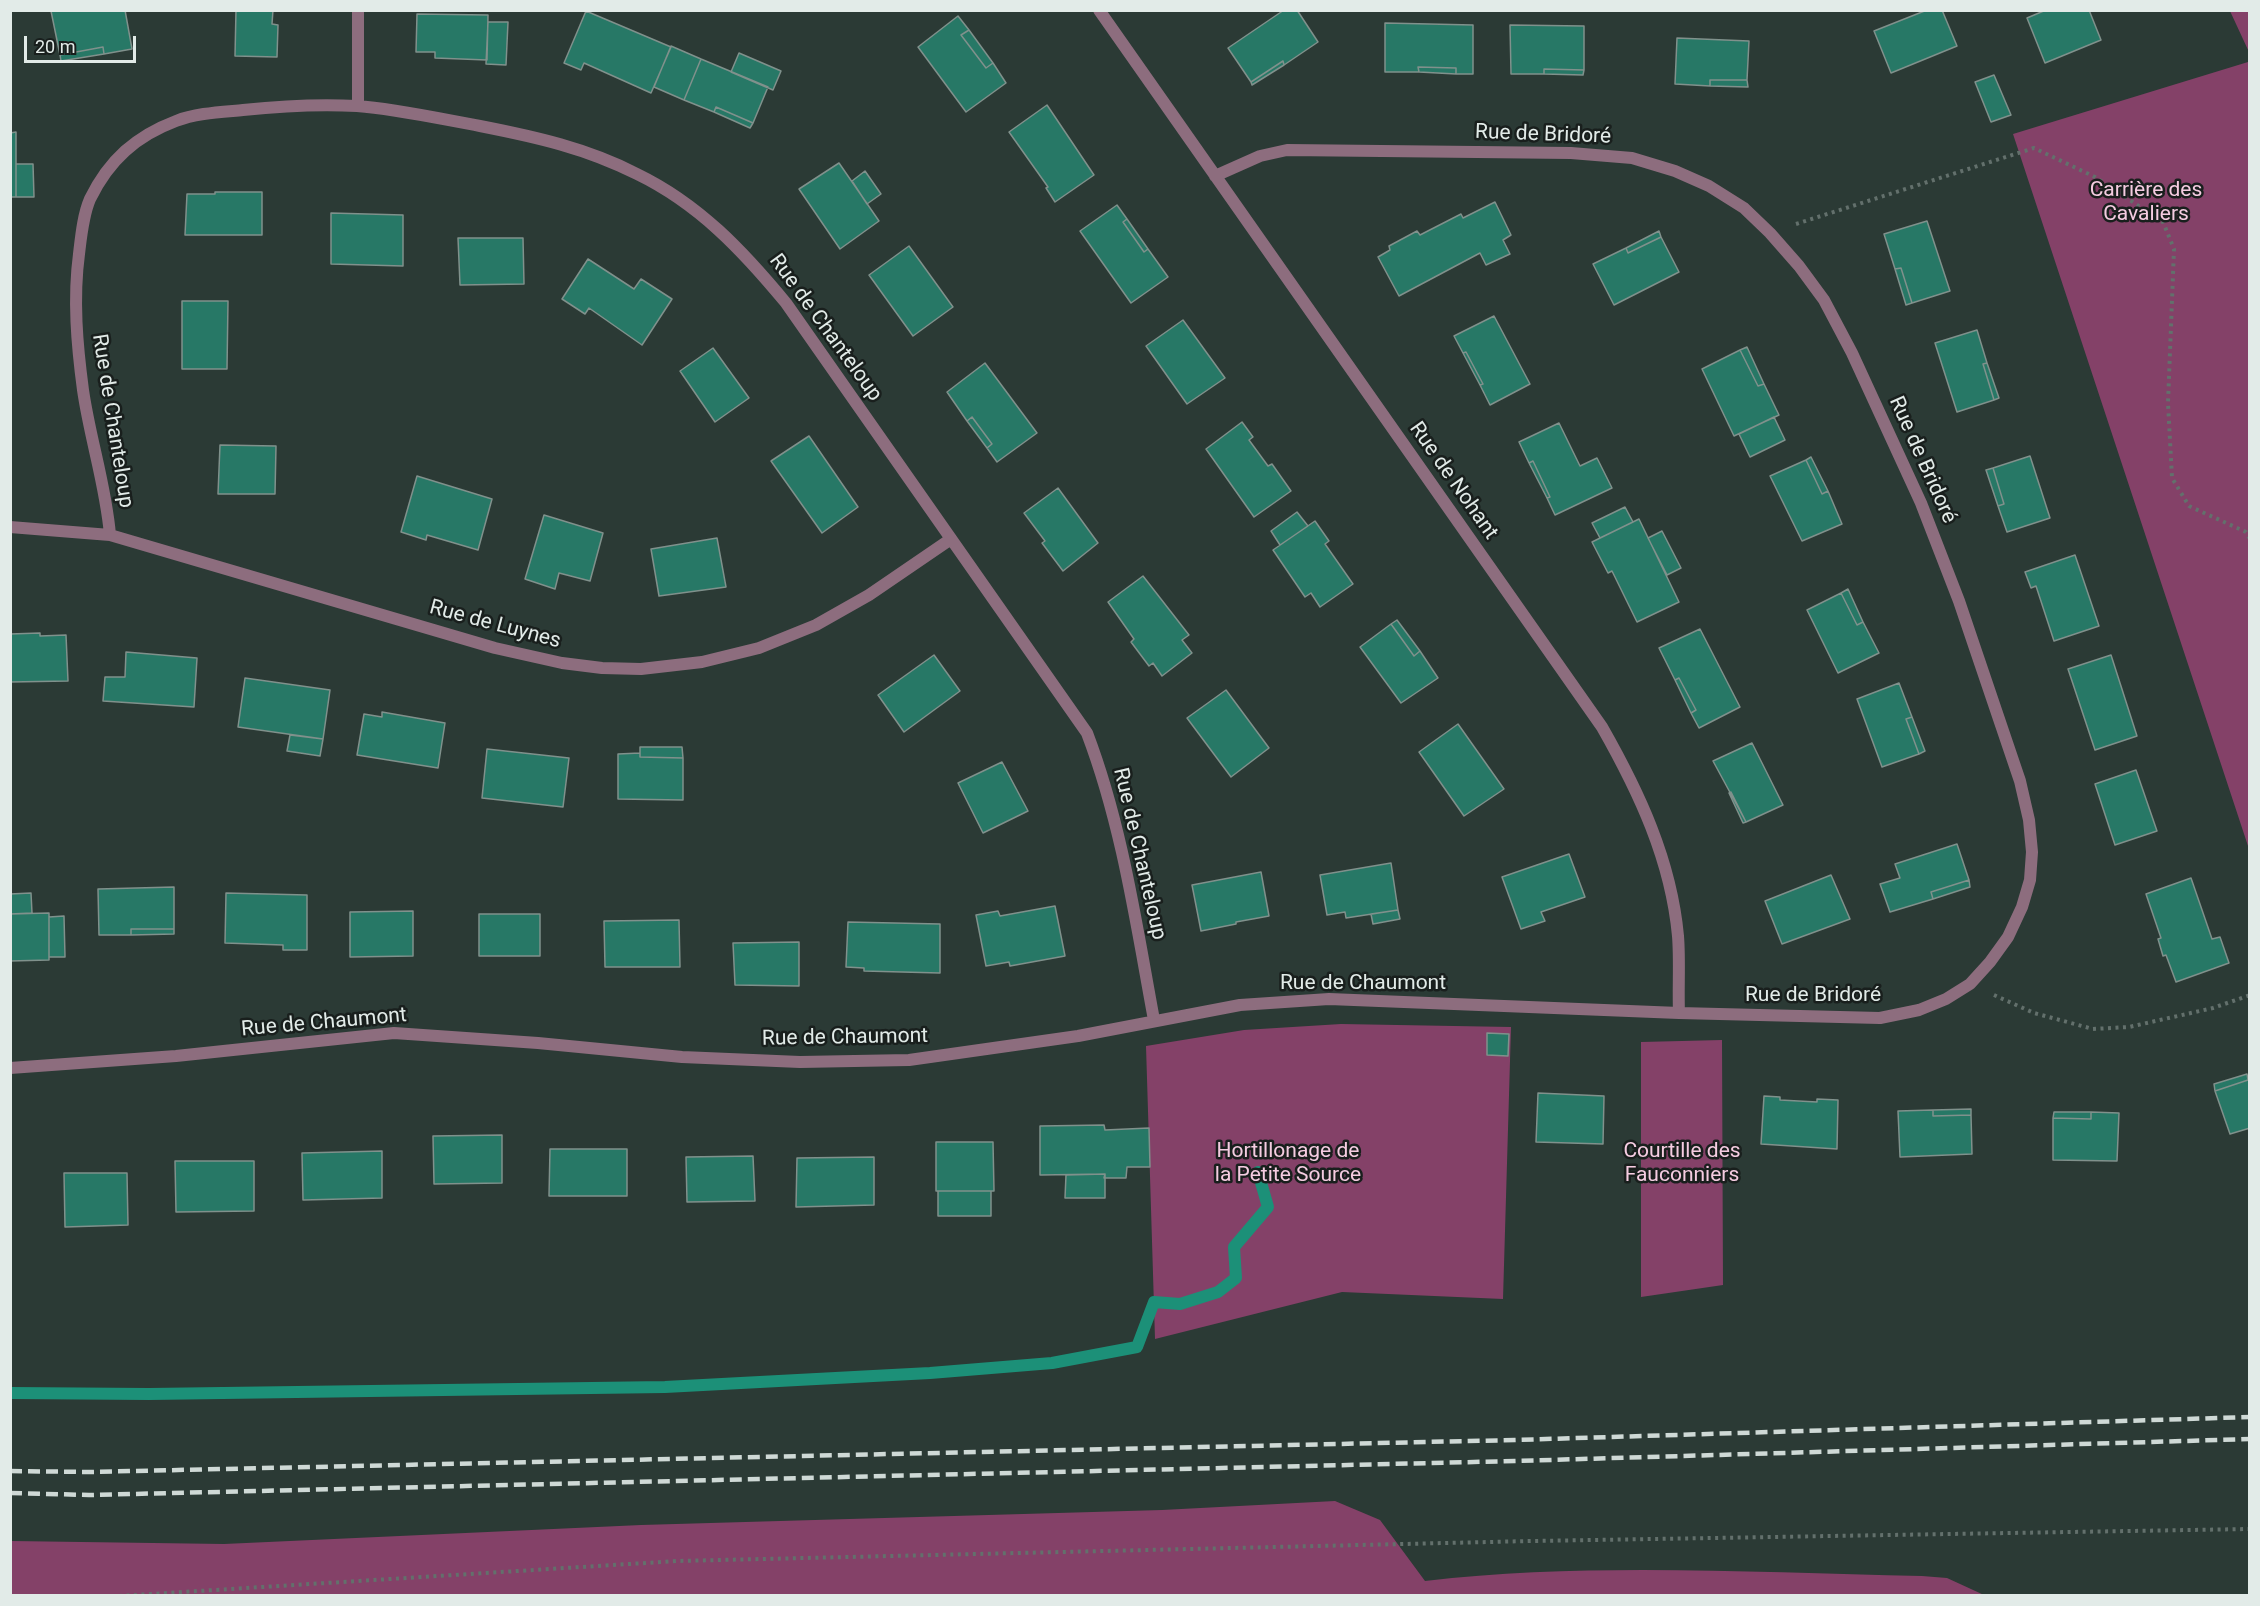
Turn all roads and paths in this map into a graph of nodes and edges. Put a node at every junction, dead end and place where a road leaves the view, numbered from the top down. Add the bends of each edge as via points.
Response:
1 (358, 10) edge
2 (1100, 10) edge
3 (358, 106) junction
4 (1215, 176) junction
5 (1770, 232) junction
6 (10, 527) edge
7 (110, 535) junction
8 (951, 539) junction
9 (2250, 539) edge
10 (1970, 984) junction
11 (2250, 995) edge
12 (1679, 1013) junction
13 (1154, 1020) junction
14 (10, 1068) edge
15 (2250, 1529) edge
16 (119, 1596) edge

1 - 3 street
2 - 4 street, Rue de Nohant
3 - 7 street, Rue de Chanteloup via 280,106 179,120 122,152 98,184 89,201 81,238 76,276 77,334
3 - 8 street, Rue de Chanteloup via 546,139 638,174 681,199 751,260 786,303
4 - 5 street, Rue de Bridoré via 1260,156 1287,150 1571,153 1632,158 1709,186 1744,208
4 - 12 street, Rue de Nohant via 1566,674 1626,770 1647,814 1666,876 1678,936
5 - 9 path via 2034,148 2095,177 2163,222 2174,249 2168,403 2172,478 2189,506 2246,532
5 - 10 street, Rue de Bridoré via 1824,300 1884,418 1959,601 2020,781 2029,820 2030,880 2008,937
6 - 7 street, Rue de Luynes
7 - 8 street, Rue de Luynes via 495,648 562,663 641,669 702,662 747,651 816,625 869,595
8 - 13 street, Rue de Chanteloup via 1087,733 1120,838
10 - 11 path via 2034,1013 2093,1029 2129,1027 2213,1008
10 - 12 street, Rue de Bridoré via 1919,1010 1880,1018
12 - 13 street, Rue de Chaumont via 1329,999 1240,1005
13 - 14 street, Rue de Chaumont via 1078,1036 909,1060 800,1062 394,1034
15 - 16 path via 677,1561

